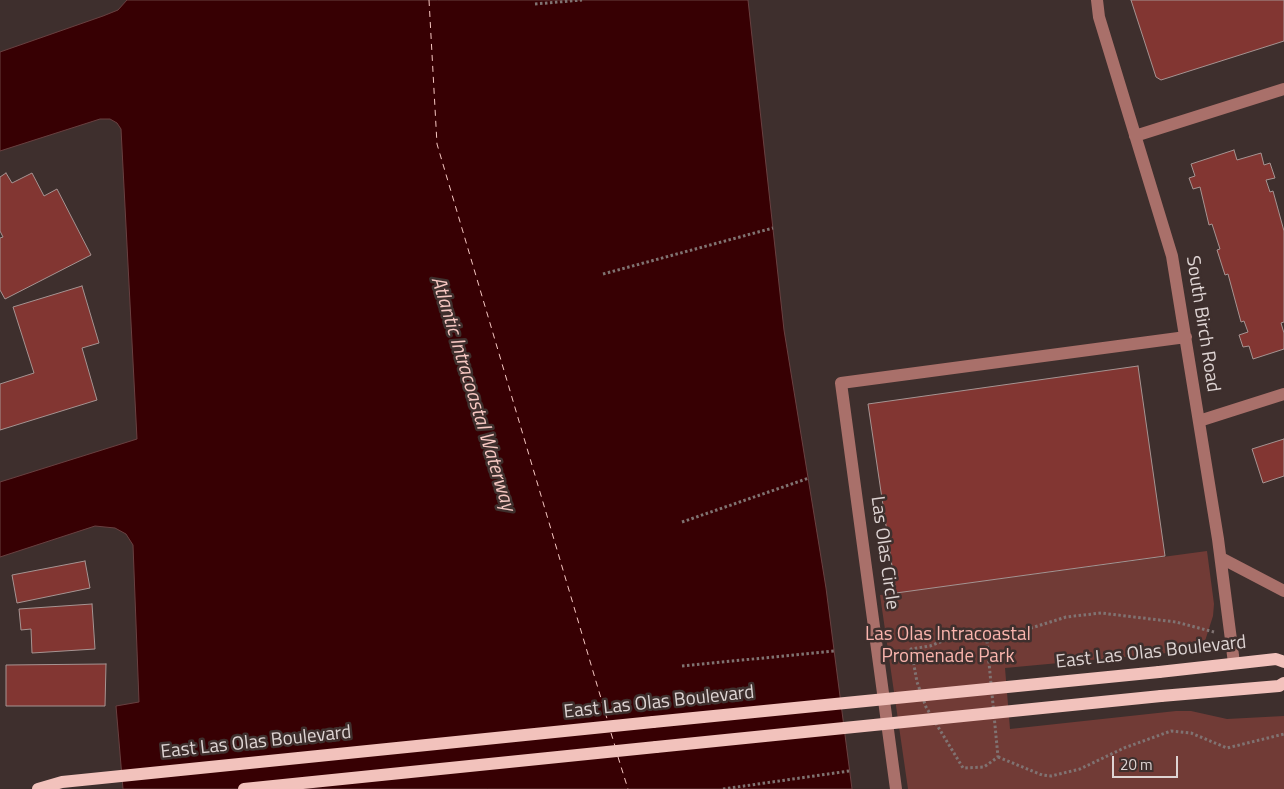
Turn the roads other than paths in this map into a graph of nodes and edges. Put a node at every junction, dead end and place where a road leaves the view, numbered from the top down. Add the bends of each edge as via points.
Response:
1 (1097, 0) edge
2 (1284, 88) edge
3 (1135, 136) junction
4 (1186, 337) junction
5 (1284, 394) edge
6 (1199, 420) junction
7 (1221, 558) junction
8 (1284, 591) edge
9 (1284, 662) edge
10 (1234, 663) junction
11 (1284, 683) edge
12 (38, 789) edge
13 (244, 789) edge
14 (896, 789) edge

1 - 3 street, South Birch Road via 1099,17
2 - 3 street
3 - 4 street, South Birch Road via 1168,239
4 - 6 street, South Birch Road
4 - 14 street, Las Olas Circle via 841,383
5 - 6 street
6 - 7 street, South Birch Road
7 - 8 street
7 - 10 street, South Birch Road
9 - 10 main road, East Las Olas Boulevard via 1276,659
10 - 12 main road, East Las Olas Boulevard, bridge via 62,782
11 - 13 main road, bridge

